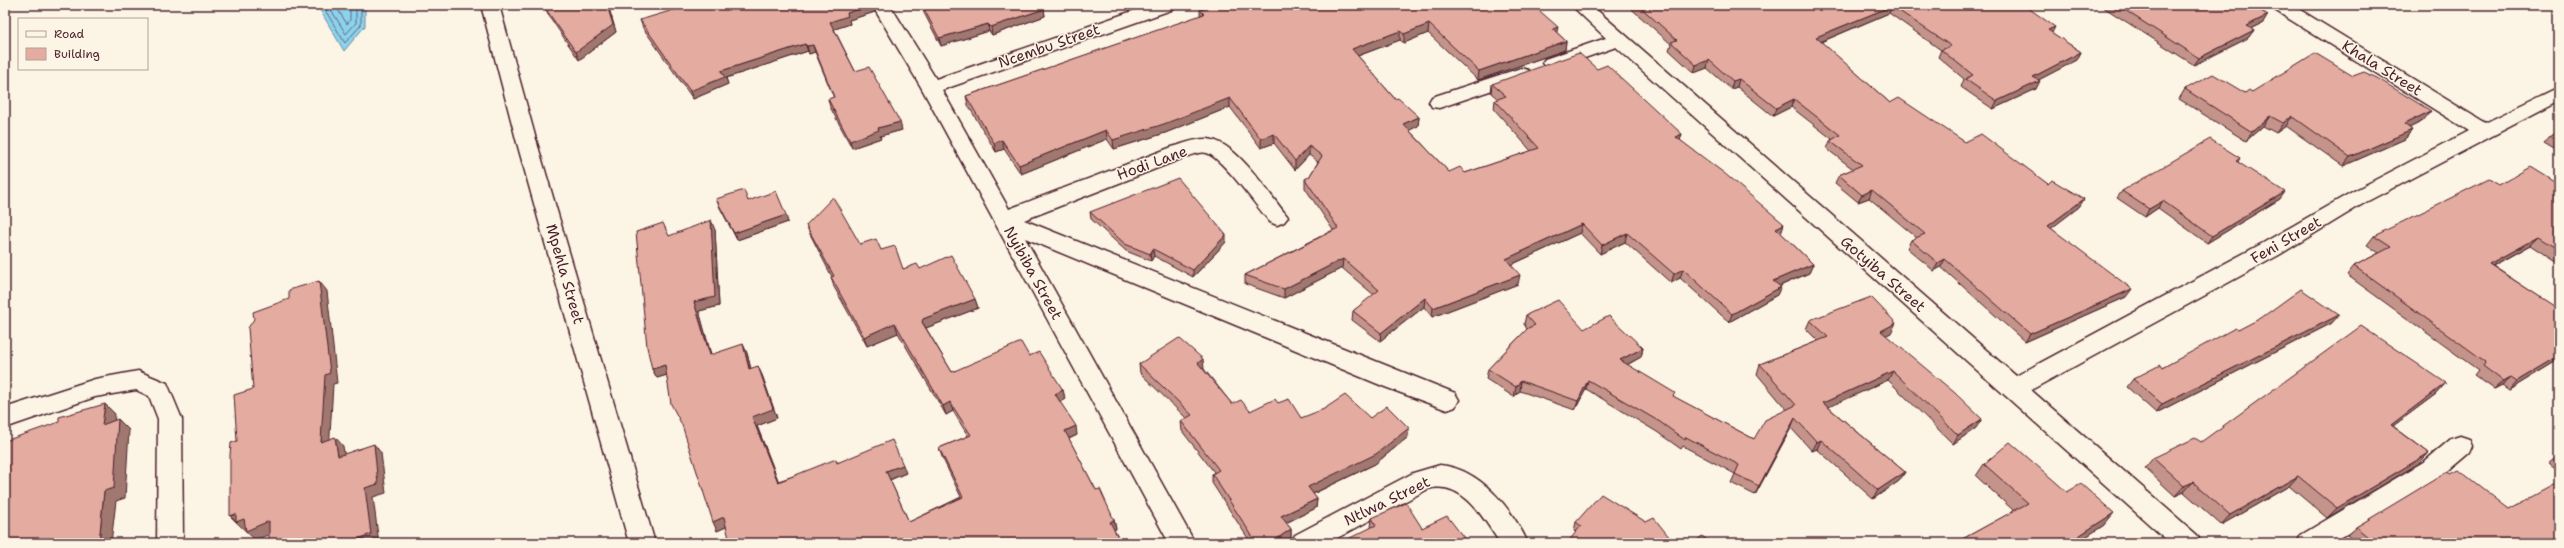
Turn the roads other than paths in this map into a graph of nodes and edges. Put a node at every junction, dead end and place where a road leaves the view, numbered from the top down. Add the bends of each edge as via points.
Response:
1 (490, 5) edge
2 (881, 5) edge
3 (1168, 5) edge
4 (1580, 5) edge
5 (2279, 5) edge
6 (1618, 40) junction
7 (931, 87) junction
8 (2559, 93) edge
9 (1439, 102) dead end
10 (2485, 132) junction
11 (1277, 217) dead end
12 (1003, 220) junction
13 (2014, 388) junction
14 (1447, 400) dead end
15 (5, 418) edge
16 (2460, 446) dead end
17 (2184, 542) edge
18 (170, 543) edge
19 (642, 543) edge
20 (1182, 543) edge
21 (1304, 543) edge
22 (1515, 543) edge
23 (2310, 543) edge

1 - 19 street, Mpehla Street
2 - 7 street, Nyibiba Street
3 - 7 street, Ncembu Street
4 - 6 street, Gotyiba Street
5 - 10 street, Khala Street
6 - 9 street
6 - 13 street, Gotyiba Street
7 - 12 street, Nyibiba Street
8 - 10 street, Feni Street
10 - 13 street, Feni Street via 2359,197 2271,249
11 - 12 street, Hodi Lane via 1224,156 1213,148 1203,146 1179,152
12 - 14 street
12 - 20 street, Nyibiba Street
13 - 17 street, Gotyiba Street
15 - 18 street via 95,388 138,380 160,390 170,419
16 - 23 street via 2434,468
21 - 22 street, Ntlwa Street via 1422,480 1441,476 1460,479 1477,491

